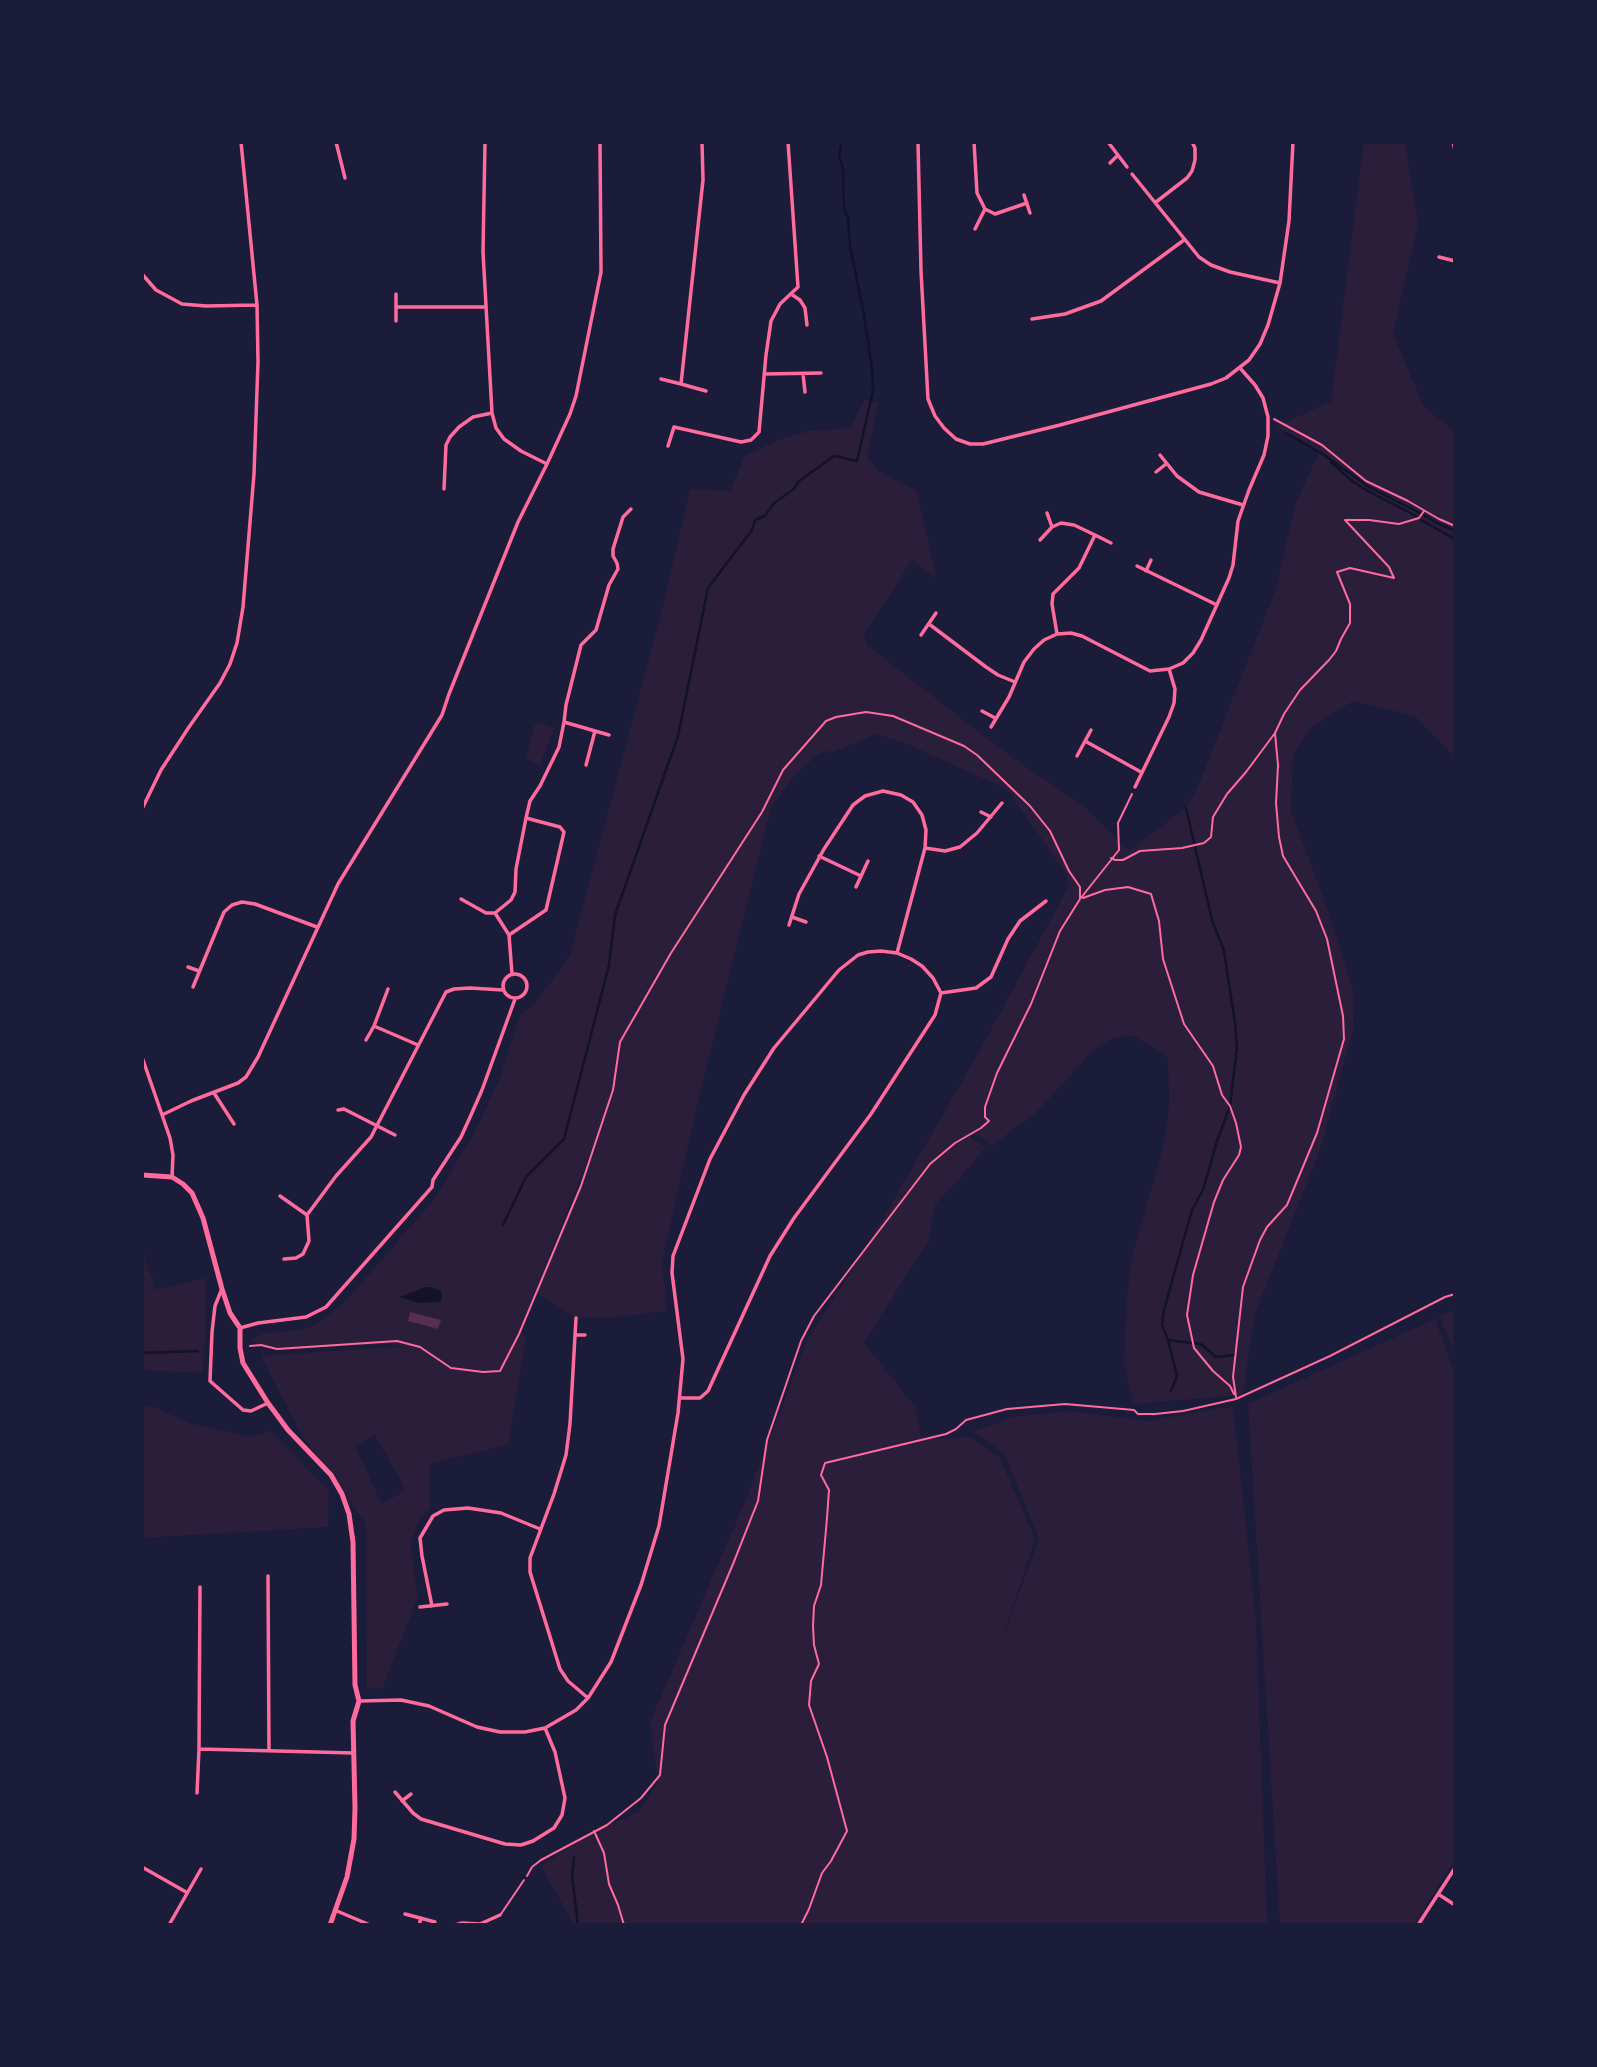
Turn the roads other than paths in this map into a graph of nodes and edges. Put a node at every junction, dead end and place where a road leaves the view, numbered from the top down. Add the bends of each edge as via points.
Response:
1 (241, 142) edge
2 (337, 142) edge
3 (485, 142) edge
4 (600, 142) edge
5 (702, 142) edge
6 (788, 142) edge
7 (918, 142) edge
8 (974, 142) edge
9 (1108, 142) edge
10 (1192, 142) edge
11 (1293, 142) edge
12 (1453, 142) edge
13 (1455, 150) edge
14 (1118, 155) junction
15 (1110, 163) dead end
16 (1127, 167) dead end
17 (1132, 174) dead end
18 (345, 178) dead end
19 (1024, 195) dead end
20 (1156, 202) junction
21 (1027, 203) junction
22 (985, 209) junction
23 (1030, 213) dead end
24 (975, 229) dead end
25 (1184, 240) junction
26 (1439, 257) dead end
27 (1455, 261) edge
28 (142, 274) edge
29 (1280, 282) junction
30 (396, 294) dead end
31 (791, 294) junction
32 (257, 305) junction
33 (396, 307) junction
34 (485, 307) junction
35 (1032, 319) dead end
36 (396, 321) dead end
37 (807, 325) dead end
38 (1240, 368) junction
39 (821, 373) dead end
40 (764, 374) junction
41 (803, 374) junction
42 (661, 379) dead end
43 (681, 384) junction
44 (706, 391) dead end
45 (805, 392) dead end
46 (492, 413) junction
47 (668, 446) dead end
48 (1160, 455) dead end
49 (547, 464) junction
50 (1166, 464) junction
51 (1156, 472) dead end
52 (436, 474) dead end
53 (445, 475) junction
54 (444, 489) dead end
55 (1243, 505) junction
56 (631, 509) dead end
57 (1047, 513) dead end
58 (1052, 527) junction
59 (1095, 535) junction
60 (1040, 540) dead end
61 (1111, 543) dead end
62 (1151, 561) dead end
63 (1137, 566) dead end
64 (1146, 571) junction
65 (1217, 605) junction
66 (936, 614) dead end
67 (929, 624) junction
68 (1057, 634) junction
69 (921, 635) dead end
70 (1169, 669) junction
71 (1015, 681) junction
72 (982, 711) dead end
73 (996, 719) junction
74 (565, 723) junction
75 (991, 727) dead end
76 (1091, 730) dead end
77 (595, 731) junction
78 (609, 735) dead end
79 (1085, 741) junction
80 (1077, 756) dead end
81 (586, 765) dead end
82 (1141, 772) junction
83 (1135, 787) road end
84 (1002, 803) dead end
85 (142, 809) edge
86 (981, 812) dead end
87 (991, 817) junction
88 (526, 818) junction
89 (925, 848) junction
90 (819, 856) junction
91 (868, 862) dead end
92 (861, 876) junction
93 (856, 887) dead end
94 (461, 899) dead end
95 (1046, 901) dead end
96 (495, 914) junction
97 (792, 917) junction
98 (806, 922) dead end
99 (789, 925) dead end
100 (317, 927) junction
101 (509, 935) junction
102 (897, 953) junction
103 (188, 967) dead end
104 (199, 971) junction
105 (512, 974) junction
106 (193, 987) dead end
107 (388, 989) dead end
108 (503, 990) junction
109 (941, 993) junction
110 (514, 999) junction
111 (373, 1026) junction
112 (366, 1040) dead end
113 (418, 1045) junction
114 (142, 1057) edge
115 (142, 1072) edge
116 (148, 1076) junction
117 (214, 1093) junction
118 (338, 1110) dead end
119 (162, 1115) junction
120 (234, 1124) dead end
121 (377, 1125) junction
122 (395, 1135) dead end
123 (142, 1175) edge
124 (172, 1177) junction
125 (280, 1196) dead end
126 (307, 1215) junction
127 (284, 1259) dead end
128 (222, 1289) junction
129 (576, 1318) dead end
130 (240, 1328) junction
131 (575, 1335) junction
132 (584, 1335) dead end
133 (680, 1398) junction
134 (268, 1403) junction
135 (540, 1529) junction
136 (268, 1576) dead end
137 (200, 1587) dead end
138 (447, 1604) dead end
139 (432, 1606) junction
140 (420, 1608) dead end
141 (587, 1698) junction
142 (359, 1701) junction
143 (545, 1728) junction
144 (199, 1749) junction
145 (269, 1751) junction
146 (354, 1753) junction
147 (395, 1792) dead end
148 (197, 1793) dead end
149 (411, 1794) dead end
150 (402, 1801) junction
151 (142, 1867) edge
152 (1455, 1868) edge
153 (201, 1869) dead end
154 (524, 1880) road end
155 (186, 1892) junction
156 (1438, 1894) junction
157 (1455, 1905) edge
158 (337, 1911) junction
159 (405, 1914) dead end
160 (500, 1915) joint
161 (421, 1918) junction
162 (435, 1922) dead end
163 (169, 1925) edge
164 (330, 1925) edge
165 (370, 1925) edge
166 (419, 1925) edge
167 (455, 1925) edge
168 (1418, 1925) edge

1 - 32 street
2 - 18 street
3 - 34 street
4 - 49 street via 598,291 576,396
5 - 43 street via 703,180
6 - 31 street via 798,274
7 - 38 street via 928,399 935,416 956,439 983,444 1060,425 1211,384
8 - 22 street via 977,193
9 - 14 street
10 - 20 street via 1192,171
11 - 29 street
12 - 13 street
14 - 15 street
14 - 16 street
17 - 20 street
19 - 21 street
20 - 25 street
21 - 22 street via 995,214
21 - 23 street
22 - 24 street
25 - 29 street via 1211,265
25 - 35 street via 1101,301
26 - 27 street
28 - 32 street via 156,290 182,304
29 - 38 street via 1261,344
30 - 33 street
31 - 37 street via 805,308
31 - 40 street via 771,321
32 - 85 street via 254,474 237,643 220,683 161,770
33 - 34 street
33 - 36 street
34 - 46 street
38 - 55 street via 1259,392 1268,416 1264,455
39 - 41 street
40 - 41 street
40 - 47 street via 759,432 751,440 741,442 674,427
41 - 45 street
42 - 43 street
43 - 44 street
46 - 49 street via 504,439
46 - 53 street via 473,417 450,437
48 - 50 street
49 - 100 street via 518,522 442,715 338,884
50 - 51 street
50 - 55 street via 1199,492
52 - 53 street
53 - 54 street
55 - 65 street via 1233,565
56 - 74 street via 623,517 612,549 618,569 596,630 581,645
57 - 58 street
58 - 59 street via 1074,525
58 - 60 street
59 - 61 street
59 - 68 street via 1080,568 1053,594
62 - 64 street
63 - 64 street
64 - 65 street
65 - 70 street via 1193,653
66 - 67 street
67 - 69 street
67 - 71 street via 998,675
68 - 70 street via 1082,636 1150,671
68 - 71 street via 1034,649
70 - 82 street via 1174,703
71 - 73 street
72 - 73 street
73 - 75 street
74 - 77 street
74 - 88 street via 559,747 530,801
76 - 79 street
77 - 78 street
77 - 81 street
79 - 80 street
79 - 82 street
82 - 83 street
84 - 87 street
86 - 87 street
87 - 89 street via 960,847 945,851
88 - 96 street via 515,892
88 - 101 street via 564,832 546,910
89 - 90 street via 926,830 913,802 883,791 853,805
89 - 102 street
90 - 92 street
90 - 97 street
91 - 92 street
92 - 93 street
94 - 96 street
95 - 109 street via 1020,922 991,977 976,988
96 - 101 street
97 - 98 street
97 - 99 street
100 - 104 street via 255,904 232,905 224,912
100 - 117 street via 246,1077
101 - 105 street
102 - 109 street via 922,966
102 - 133 street via 858,955 839,970 774,1048 710,1159 673,1256 683,1359
103 - 104 street
104 - 106 street
105 - 108 street via 505,979
105 - 110 street via 521,975 528,986 524,995
107 - 111 street
108 - 110 street
108 - 113 street via 446,992
109 - 133 street via 935,1015 899,1072 770,1256 708,1391 700,1398
110 - 130 street via 482,1090 432,1187 326,1307 306,1317
111 - 112 street
111 - 113 street
113 - 121 street
114 - 116 street
115 - 116 street
116 - 119 street
117 - 119 street
117 - 120 street
118 - 121 street
119 - 124 street via 173,1155
121 - 122 street
121 - 126 street
123 - 124 street
124 - 128 street via 192,1193
125 - 126 street
126 - 127 street via 309,1241 303,1254
128 - 130 street
128 - 134 street via 215,1306 210,1381 243,1410
129 - 131 street
130 - 134 street via 243,1363
131 - 132 street
131 - 135 street via 566,1455
133 - 141 street via 664,1504 651,1555 611,1662
134 - 142 street via 331,1475 349,1514
135 - 139 street via 501,1513 468,1508 433,1516 420,1538
135 - 141 street via 530,1572 560,1669
136 - 145 street
137 - 144 street
138 - 139 street
139 - 140 street
141 - 143 street
142 - 143 street via 401,1700 429,1706 500,1732
142 - 146 street via 353,1718
143 - 150 street via 565,1798 554,1829 533,1841 505,1844 421,1819
144 - 145 street
144 - 148 street
145 - 146 street
146 - 158 street via 354,1839
147 - 150 street
149 - 150 street
151 - 155 street
152 - 156 street
153 - 155 street
154 - 160 lane
155 - 163 street
156 - 157 street
156 - 168 street
158 - 164 street
158 - 165 street
159 - 161 street
160 - 167 street via 480,1924
161 - 162 street
161 - 166 street

